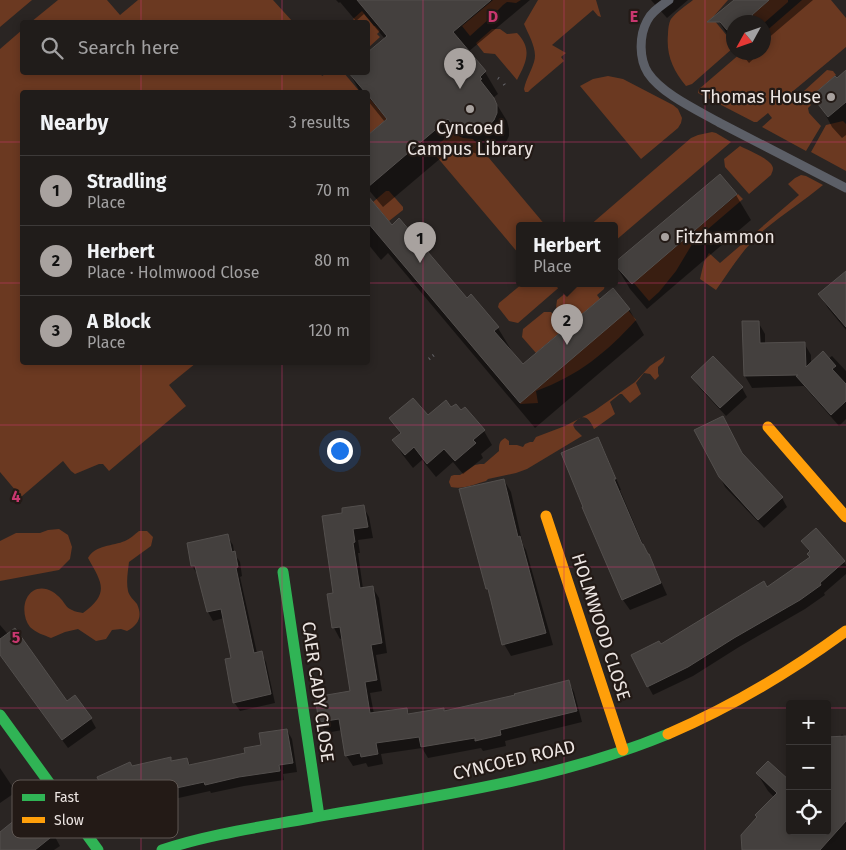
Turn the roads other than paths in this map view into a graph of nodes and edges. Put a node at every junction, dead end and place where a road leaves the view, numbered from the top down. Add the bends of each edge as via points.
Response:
1 (669, 0) edge
2 (846, 188) edge
3 (768, 427) dead end
4 (546, 516) dead end
5 (846, 517) edge
6 (283, 572) dead end
7 (846, 631) edge
8 (0, 715) edge
9 (623, 750) junction
10 (47, 780) edge
11 (319, 816) junction
12 (89, 838) edge
13 (98, 850) edge
14 (162, 850) edge

1 - 2 lane via 652,15 643,31 643,61 654,81 664,90 765,148
3 - 5 street
4 - 9 street, HOLMWOOD CLOSE
6 - 11 street, CAER CADY CLOSE
7 - 9 street, CYNCOED ROAD via 736,700 690,724
8 - 10 street
9 - 11 street, CYNCOED ROAD via 533,776
11 - 14 street, CYNCOED ROAD
12 - 13 street

